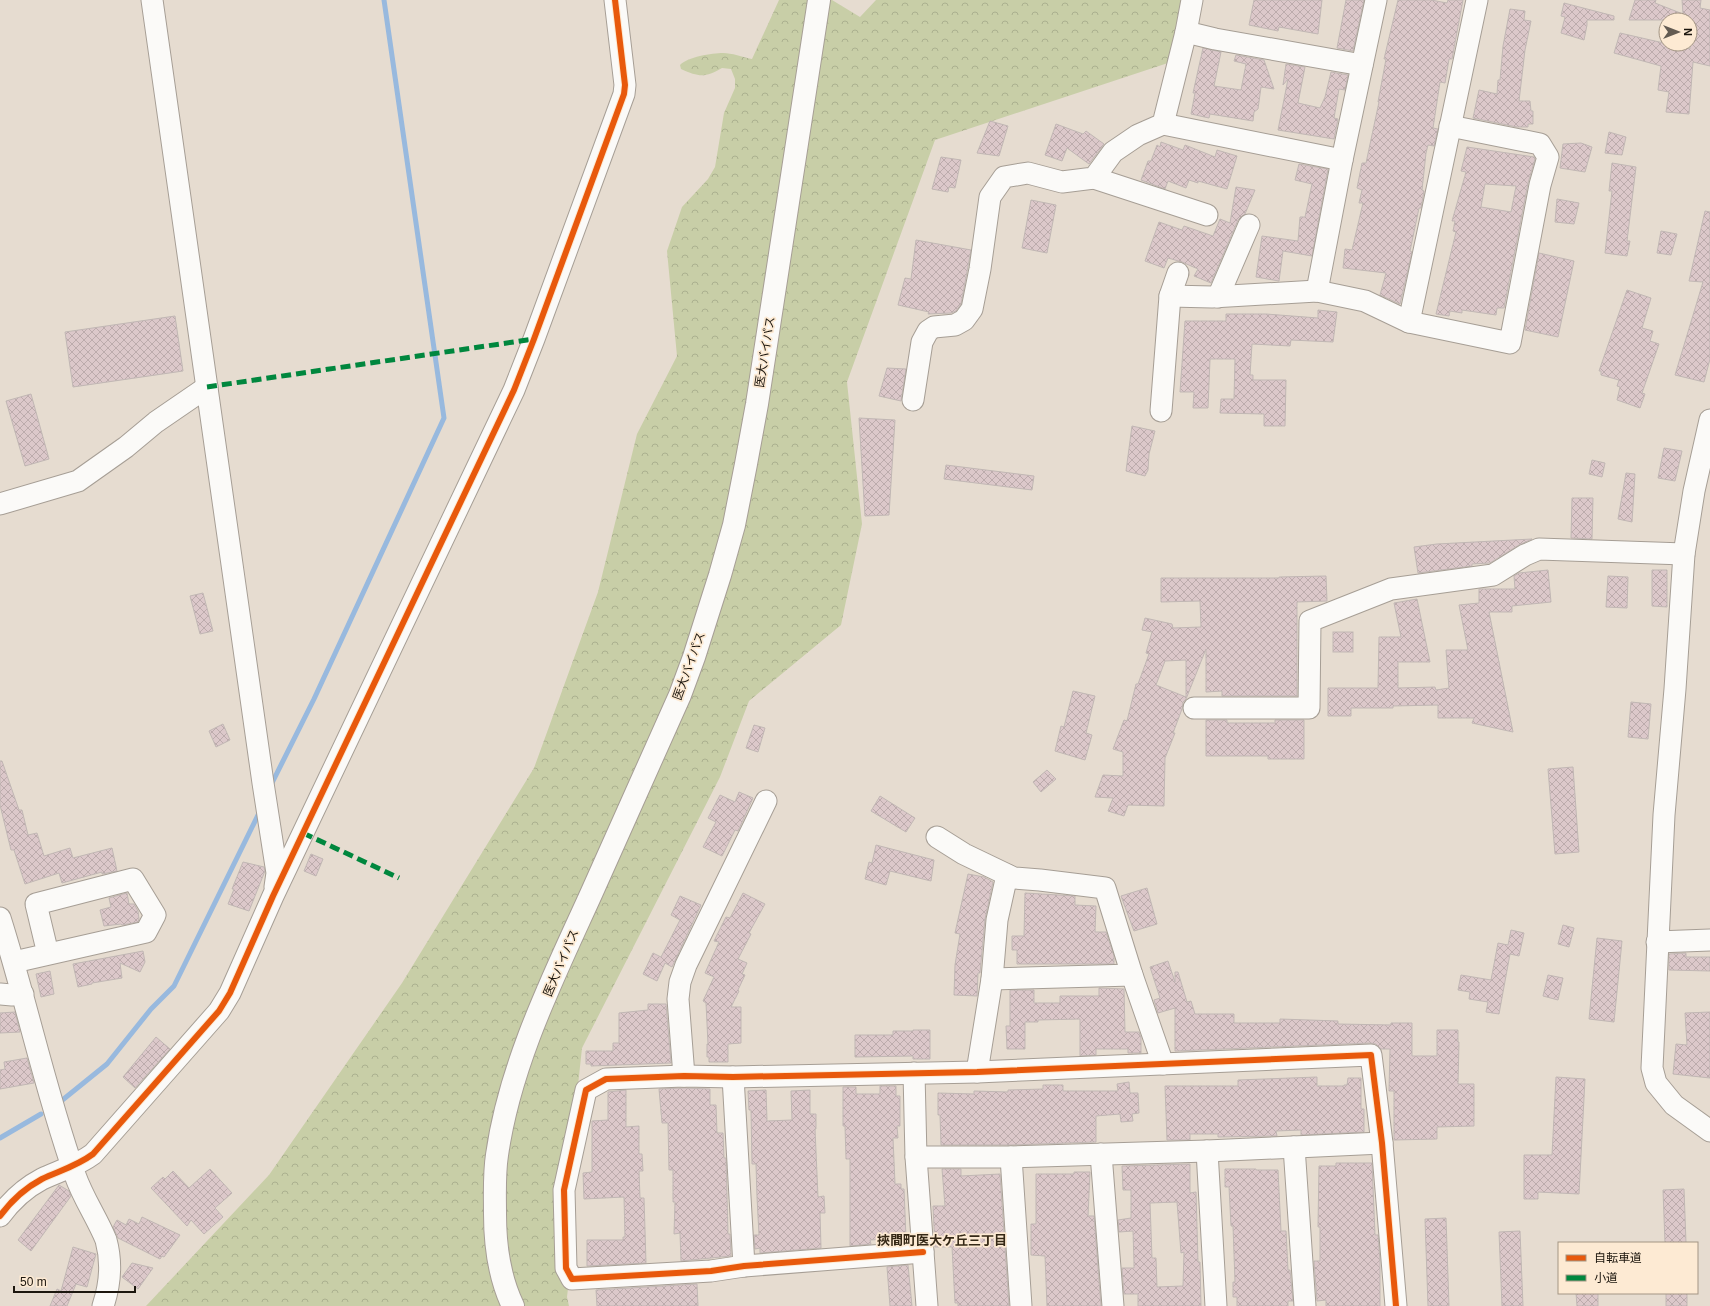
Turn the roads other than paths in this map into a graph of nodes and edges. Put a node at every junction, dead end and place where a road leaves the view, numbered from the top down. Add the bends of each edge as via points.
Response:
1 (152, 0) edge
2 (614, 0) edge
3 (819, 0) edge
4 (1192, 0) edge
5 (1376, 0) edge
6 (1477, 0) edge
7 (1186, 32) junction
8 (1362, 65) junction
9 (1163, 124) junction
10 (1450, 126) junction
11 (1342, 160) junction
12 (1094, 178) junction
13 (1207, 215) dead end
14 (1249, 225) dead end
15 (1178, 273) dead end
16 (1317, 291) junction
17 (1170, 296) junction
18 (1218, 297) junction
19 (1409, 322) junction
20 (206, 387) junction
21 (913, 400) dead end
22 (1161, 411) dead end
23 (1710, 420) edge
24 (1702, 494) edge
25 (0, 504) edge
26 (1684, 554) junction
27 (1194, 708) dead end
28 (766, 801) dead end
29 (937, 837) dead end
30 (1006, 875) junction
31 (270, 901) junction
32 (0, 918) edge
33 (1710, 940) edge
34 (1657, 942) junction
35 (48, 954) junction
36 (14, 962) junction
37 (1132, 975) junction
38 (992, 979) junction
39 (0, 994) edge
40 (23, 994) junction
41 (1163, 1064) junction
42 (977, 1072) junction
43 (914, 1073) junction
44 (684, 1076) junction
45 (733, 1077) junction
46 (1710, 1131) edge
47 (1382, 1143) junction
48 (1294, 1147) junction
49 (1207, 1151) junction
50 (1101, 1154) junction
51 (916, 1157) junction
52 (1011, 1157) junction
53 (72, 1166) junction
54 (0, 1216) edge
55 (923, 1252) junction
56 (744, 1266) junction
57 (103, 1306) edge
58 (513, 1306) edge
59 (927, 1306) edge
60 (1021, 1306) edge
61 (1113, 1306) edge
62 (1216, 1306) edge
63 (1305, 1306) edge
64 (1396, 1306) edge

1 - 20 street
2 - 31 street via 624,94 534,339 514,390
3 - 58 main road, 医大バイパス via 757,404 734,524 720,575 680,695 564,954 533,1028 509,1097 497,1156 495,1220 499,1266
4 - 7 street
5 - 8 street
6 - 10 street
7 - 8 street
7 - 9 street
8 - 11 street
9 - 11 street
9 - 12 street via 1138,135 1113,152
10 - 19 street
10 - 19 street via 1540,144 1548,157 1540,186 1513,332 1510,343
11 - 16 street
12 - 13 street
12 - 21 street via 1062,182 1028,173 1004,177 990,197 972,309 964,320 955,325 934,327 928,331 922,342
14 - 18 street
15 - 17 street
16 - 18 street
16 - 19 street via 1365,301
17 - 18 street
17 - 22 street
20 - 25 street via 78,481
20 - 31 street via 277,873
23 - 24 street
24 - 26 street
26 - 27 street via 1539,549 1492,575 1391,589 1310,620 1308,708
26 - 34 street
28 - 44 street via 680,982 678,998
29 - 30 street
30 - 37 street via 1105,888
30 - 38 street via 997,920
31 - 53 street via 230,993 219,1011 93,1154
32 - 36 street
33 - 34 street
34 - 46 street via 1652,1068 1656,1083 1674,1105
35 - 35 street via 146,932 155,915 133,879 36,904
35 - 36 street
36 - 40 street
37 - 38 street
37 - 41 street
38 - 42 street
39 - 40 street
40 - 53 street
41 - 42 street
41 - 47 street via 1371,1055
42 - 43 street
43 - 45 street
43 - 51 street
44 - 45 street
44 - 56 street via 606,1080 586,1090 564,1190 566,1268 572,1279 711,1271
45 - 56 street
47 - 48 street
47 - 64 street
48 - 49 street
48 - 63 street
49 - 50 street
49 - 62 street
50 - 52 street
50 - 61 street
51 - 52 street
51 - 55 street
52 - 60 street
53 - 54 street via 31,1186 11,1202
53 - 57 street via 103,1233 108,1250 108,1284
55 - 56 street
55 - 59 street

